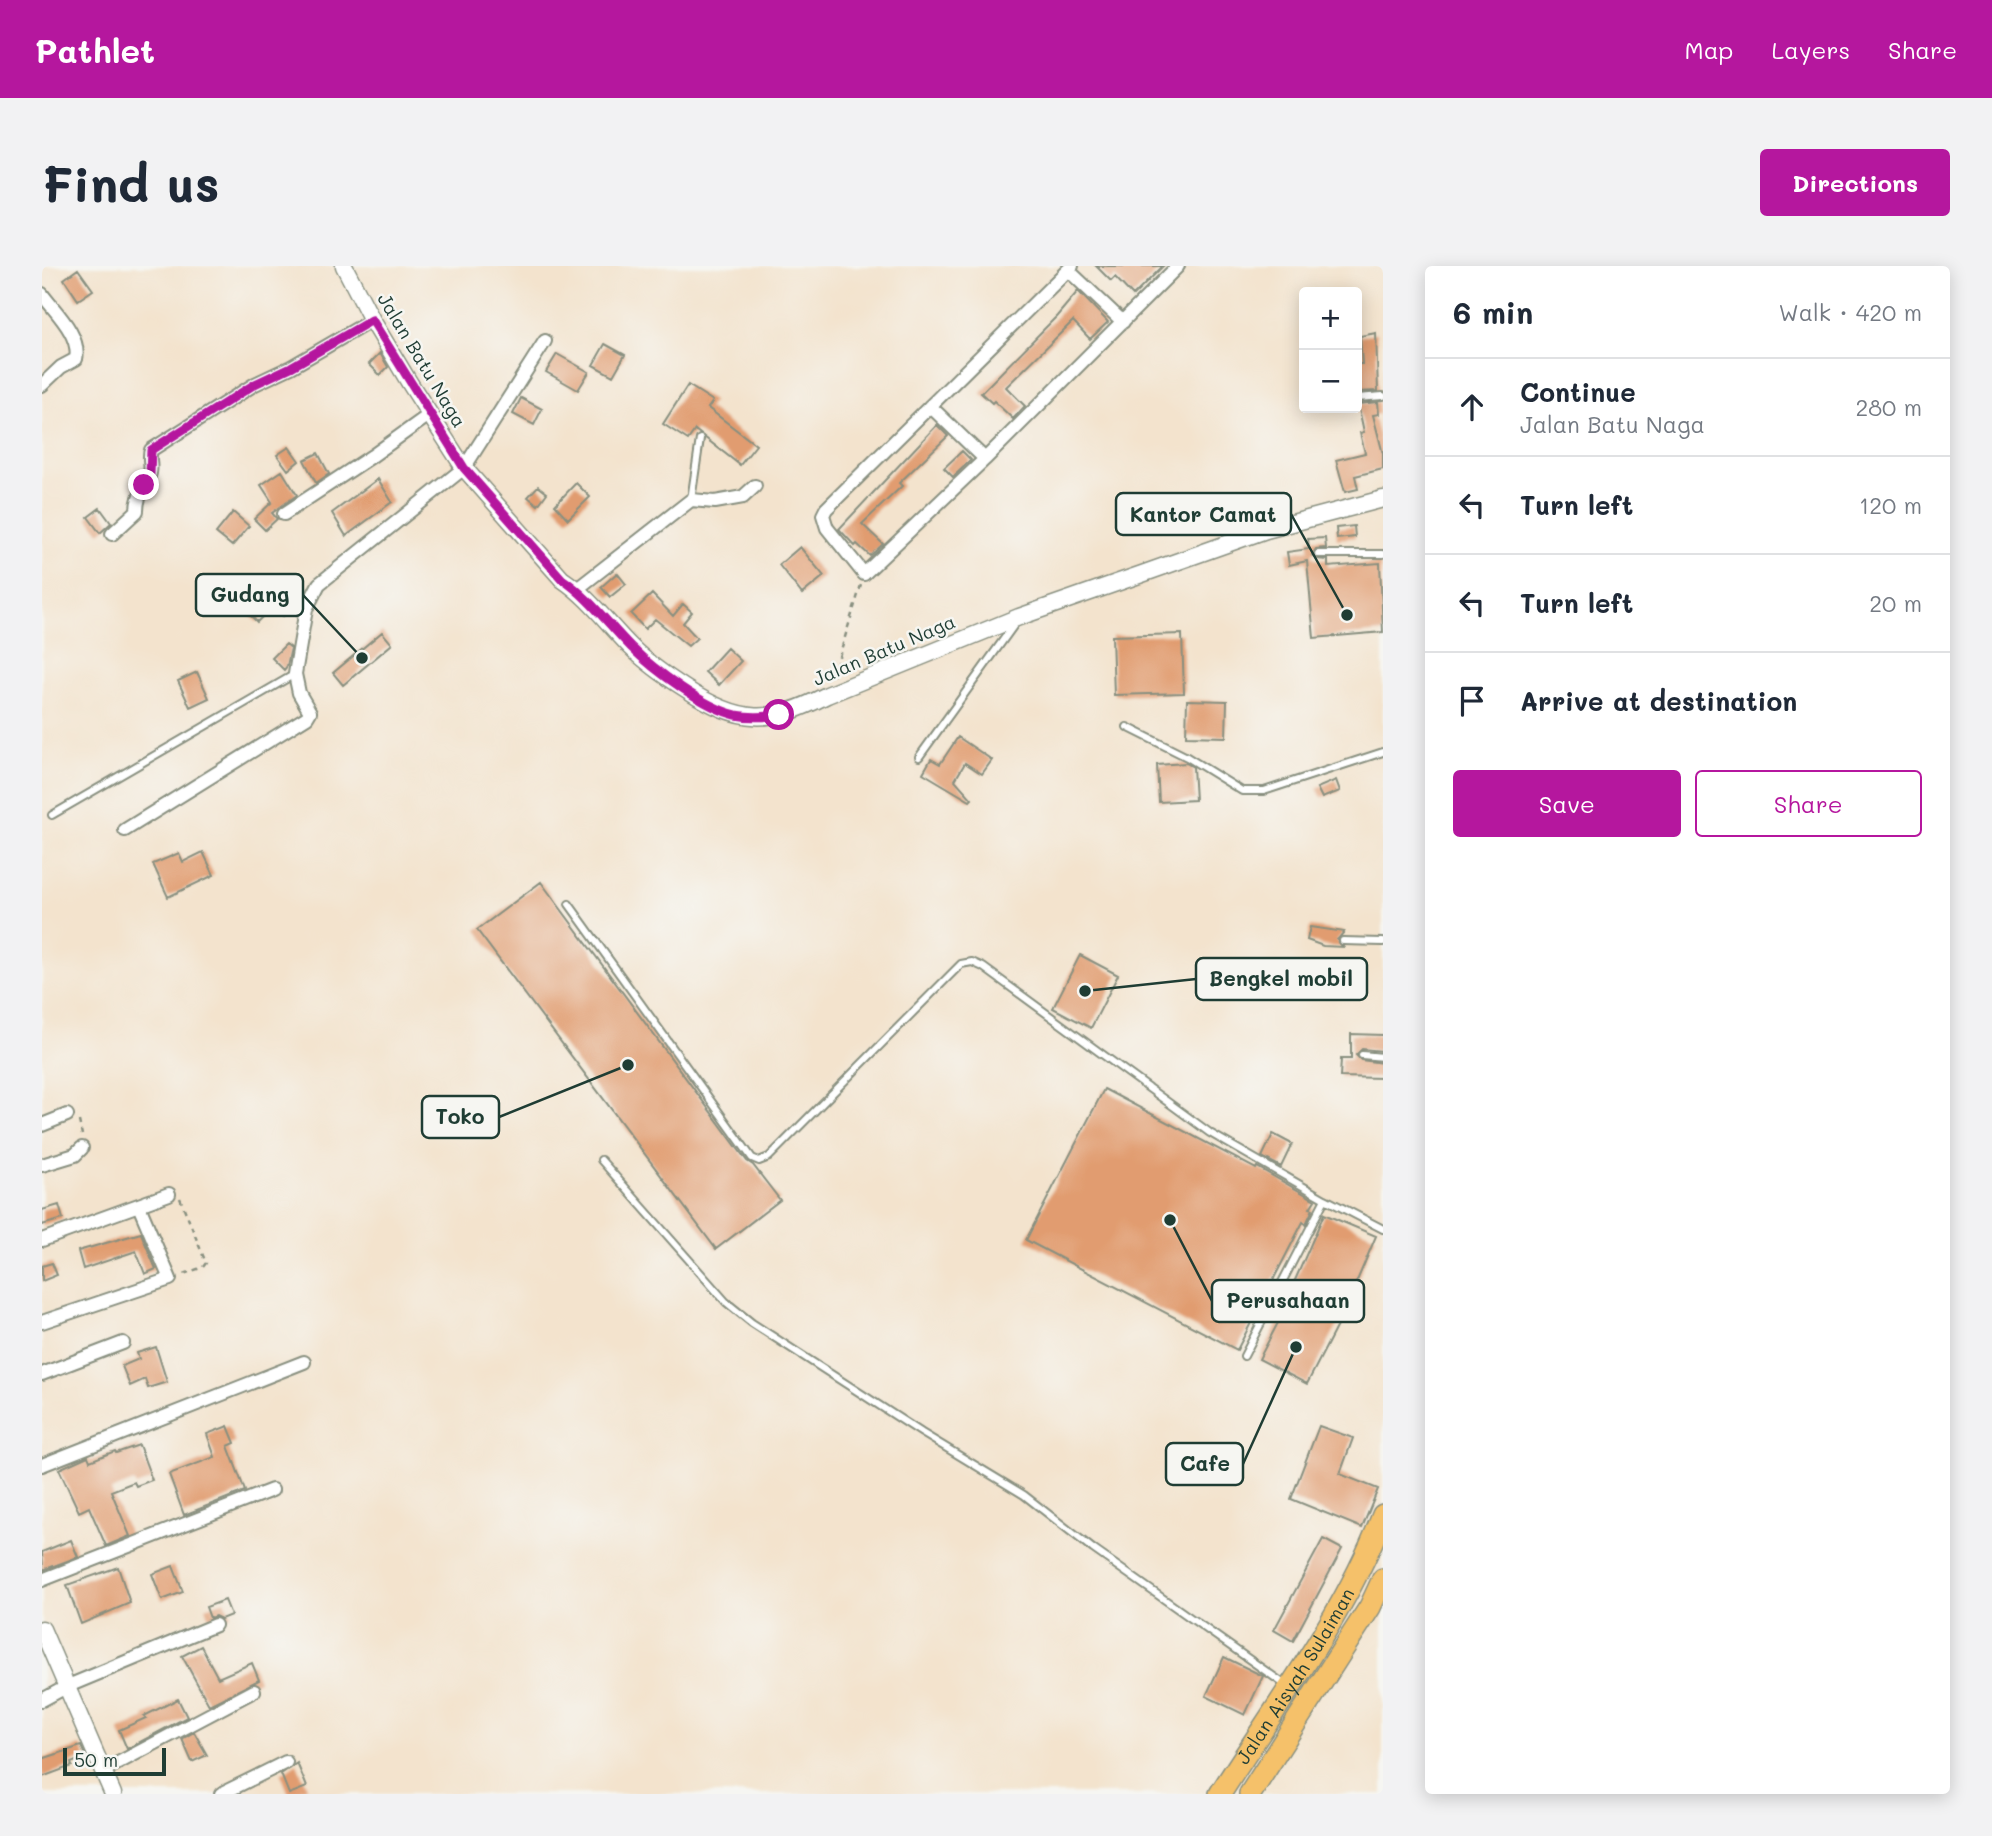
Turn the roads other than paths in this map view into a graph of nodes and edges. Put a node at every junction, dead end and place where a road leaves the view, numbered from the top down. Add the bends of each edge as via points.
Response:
1 (344, 266) edge
2 (1178, 266) edge
3 (1070, 268) edge
4 (42, 294) edge
5 (372, 320) junction
6 (1122, 322) junction
7 (545, 341) dead end
8 (42, 384) edge
9 (1383, 396) edge
10 (1362, 398) edge
11 (930, 406) junction
12 (429, 415) junction
13 (700, 439) dead end
14 (985, 459) junction
15 (464, 468) junction
16 (755, 486) dead end
17 (1383, 499) edge
18 (691, 500) junction
19 (284, 514) dead end
20 (113, 534) dead end
21 (1318, 554) dead end
22 (1383, 554) edge
23 (578, 589) junction
24 (1019, 617) junction
25 (295, 674) junction
26 (1127, 727) dead end
27 (1383, 751) edge
28 (919, 757) dead end
29 (52, 815) dead end
30 (125, 830) dead end
31 (569, 904) dead end
32 (1343, 941) dead end
33 (1383, 942) edge
34 (1362, 1055) dead end
35 (1383, 1057) edge
36 (67, 1115) road end
37 (42, 1125) edge
38 (82, 1148) road end
39 (601, 1160) dead end
40 (42, 1165) edge
41 (169, 1194) road end
42 (1325, 1199) junction
43 (139, 1206) junction
44 (1383, 1229) edge
45 (42, 1240) edge
46 (42, 1322) edge
47 (123, 1343) dead end
48 (1244, 1356) dead end
49 (304, 1362) dead end
50 (42, 1374) edge
51 (42, 1465) edge
52 (271, 1490) dead end
53 (1383, 1515) edge
54 (1383, 1579) edge
55 (42, 1580) edge
56 (215, 1625) dead end
57 (42, 1629) edge
58 (68, 1686) junction
59 (1288, 1687) junction
60 (254, 1691) dead end
61 (42, 1700) edge
62 (286, 1762) dead end
63 (103, 1772) junction
64 (113, 1794) edge
65 (221, 1794) edge
66 (1220, 1794) edge
67 (1250, 1794) edge

1 - 5 street, Jalan Batu Naga
2 - 6 street
3 - 6 street
3 - 11 street
4 - 8 street via 78,349 76,359
5 - 12 street, Jalan Batu Naga
5 - 20 street via 255,384 151,450 150,474 137,496 136,511
6 - 14 street
7 - 15 street
9 - 10 lane
11 - 14 street
11 - 14 street via 823,515 827,528 864,575
12 - 15 street, Jalan Batu Naga
12 - 19 street
13 - 18 lane
15 - 23 street, Jalan Batu Naga via 562,579
15 - 25 street via 319,584 306,608
16 - 18 street via 743,497
17 - 24 street, Jalan Batu Naga via 1266,530
18 - 23 street
21 - 22 lane
23 - 24 street, Jalan Batu Naga via 632,648 663,674 732,714 763,717 800,710
24 - 28 lane
25 - 29 lane
25 - 30 street via 310,712 307,717
26 - 27 lane via 1242,791 1264,791
31 - 42 lane via 747,1153 759,1161 769,1157 961,964 972,962 1210,1133
32 - 33 lane
34 - 35 lane
36 - 37 street
38 - 40 street via 75,1155
39 - 59 lane via 726,1303 752,1323 1024,1495
41 - 43 street
42 - 44 lane
42 - 48 lane
43 - 45 street
43 - 46 street via 170,1279
47 - 50 street
49 - 51 street
52 - 55 street
53 - 59 highway, Jalan Aisyah Sulaiman via 1348,1591
54 - 67 highway, Jalan Aisyah Sulaiman via 1370,1607
56 - 58 street
57 - 58 street
58 - 61 street
58 - 63 street
59 - 66 highway, Jalan Aisyah Sulaiman
60 - 63 street
62 - 65 street
63 - 64 street

